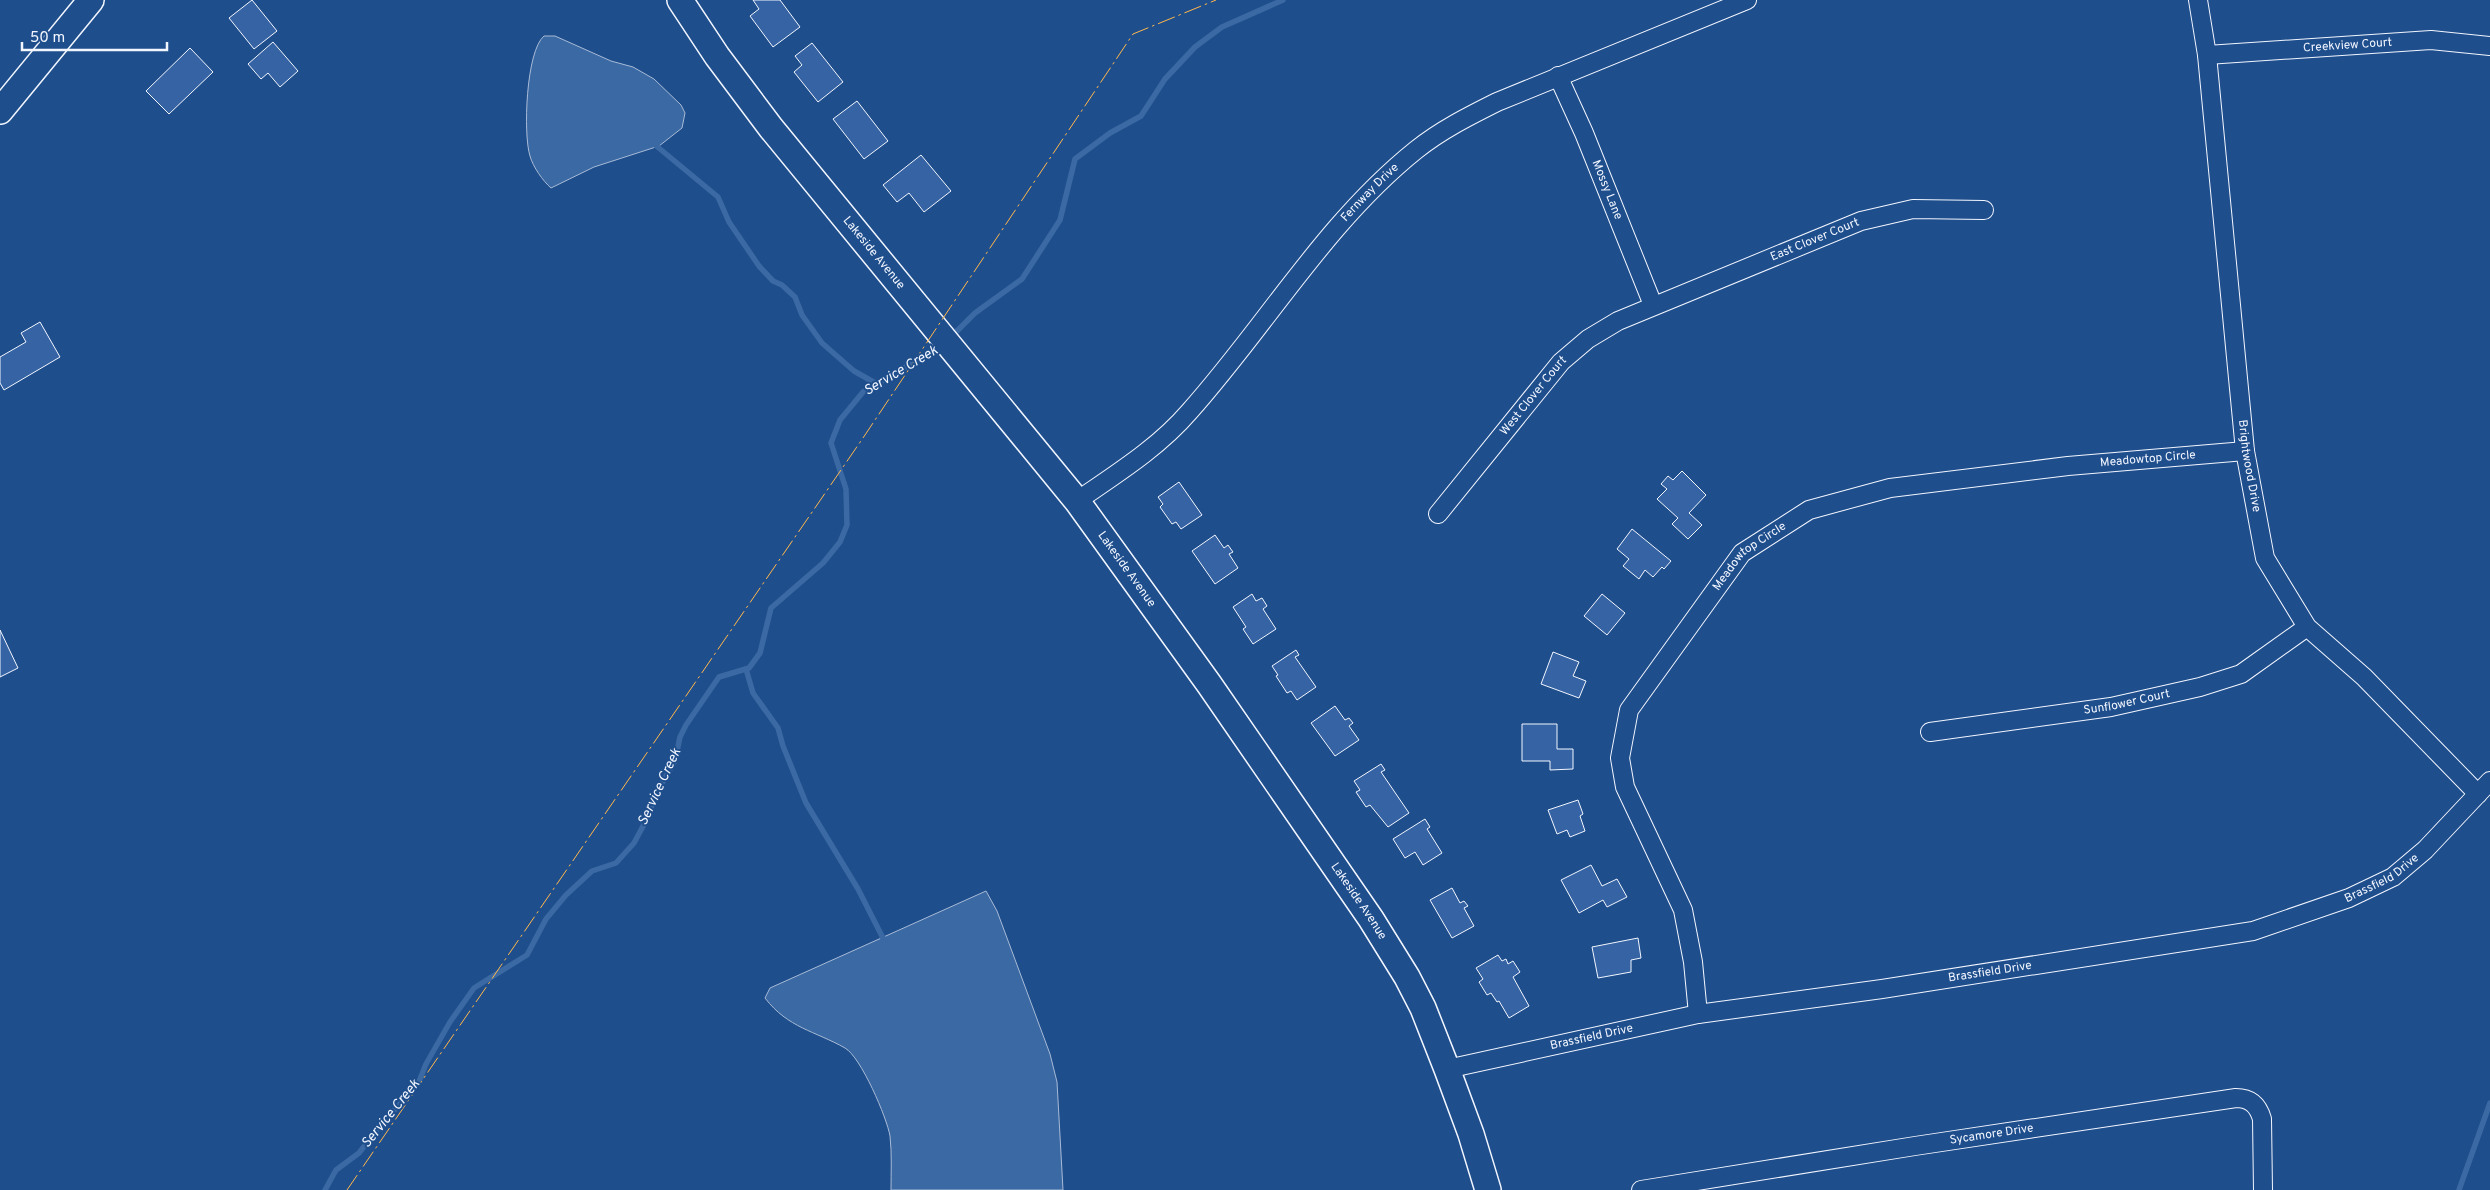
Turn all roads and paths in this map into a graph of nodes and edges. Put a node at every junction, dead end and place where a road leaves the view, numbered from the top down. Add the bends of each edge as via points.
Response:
1 (91, 0) edge
2 (680, 0) edge
3 (1747, 0) edge
4 (2198, 0) edge
5 (2490, 46) edge
6 (2207, 54) junction
7 (1558, 76) junction
8 (0, 111) edge
9 (1984, 210) dead end
10 (1653, 304) junction
11 (2245, 451) junction
12 (1077, 501) junction
13 (1438, 514) dead end
14 (2307, 627) junction
15 (1930, 732) dead end
16 (2484, 788) edge
17 (1698, 1014) junction
18 (1447, 1068) junction
19 (1488, 1190) edge
20 (1641, 1190) edge
21 (2263, 1190) edge

1 - 8 street
2 - 12 street, Lakeside Avenue via 771,128
3 - 7 street, Fernway Drive
4 - 6 street, Brightwood Drive
5 - 6 street, Creekview Court via 2431,40
6 - 11 street, Brightwood Drive
7 - 10 street, Mossy Lane
7 - 12 street, Fernway Drive via 1458,121 1418,148 1380,180 1347,215 1190,412 1141,456
9 - 10 street, East Clover Court via 1913,209 1861,221
10 - 13 street, West Clover Court via 1588,339 1561,362
11 - 14 street, Brightwood Drive via 2265,558
11 - 17 street, Meadowtop Circle via 2068,466 1890,488 1809,510 1742,553 1629,710 1620,758 1625,787 1684,910 1694,962
12 - 18 street, Lakeside Avenue via 1209,684 1370,919 1423,1008
14 - 15 street, Sunflower Court via 2241,674 2200,687 2111,707
14 - 16 street, Brightwood Drive
16 - 17 street, Brassfield Drive via 2393,877 2349,898 2253,931 1892,988
17 - 18 street, Brassfield Drive
18 - 19 street, Lakeside Avenue
20 - 21 street, Sycamore Drive via 2236,1098 2252,1102 2260,1111

